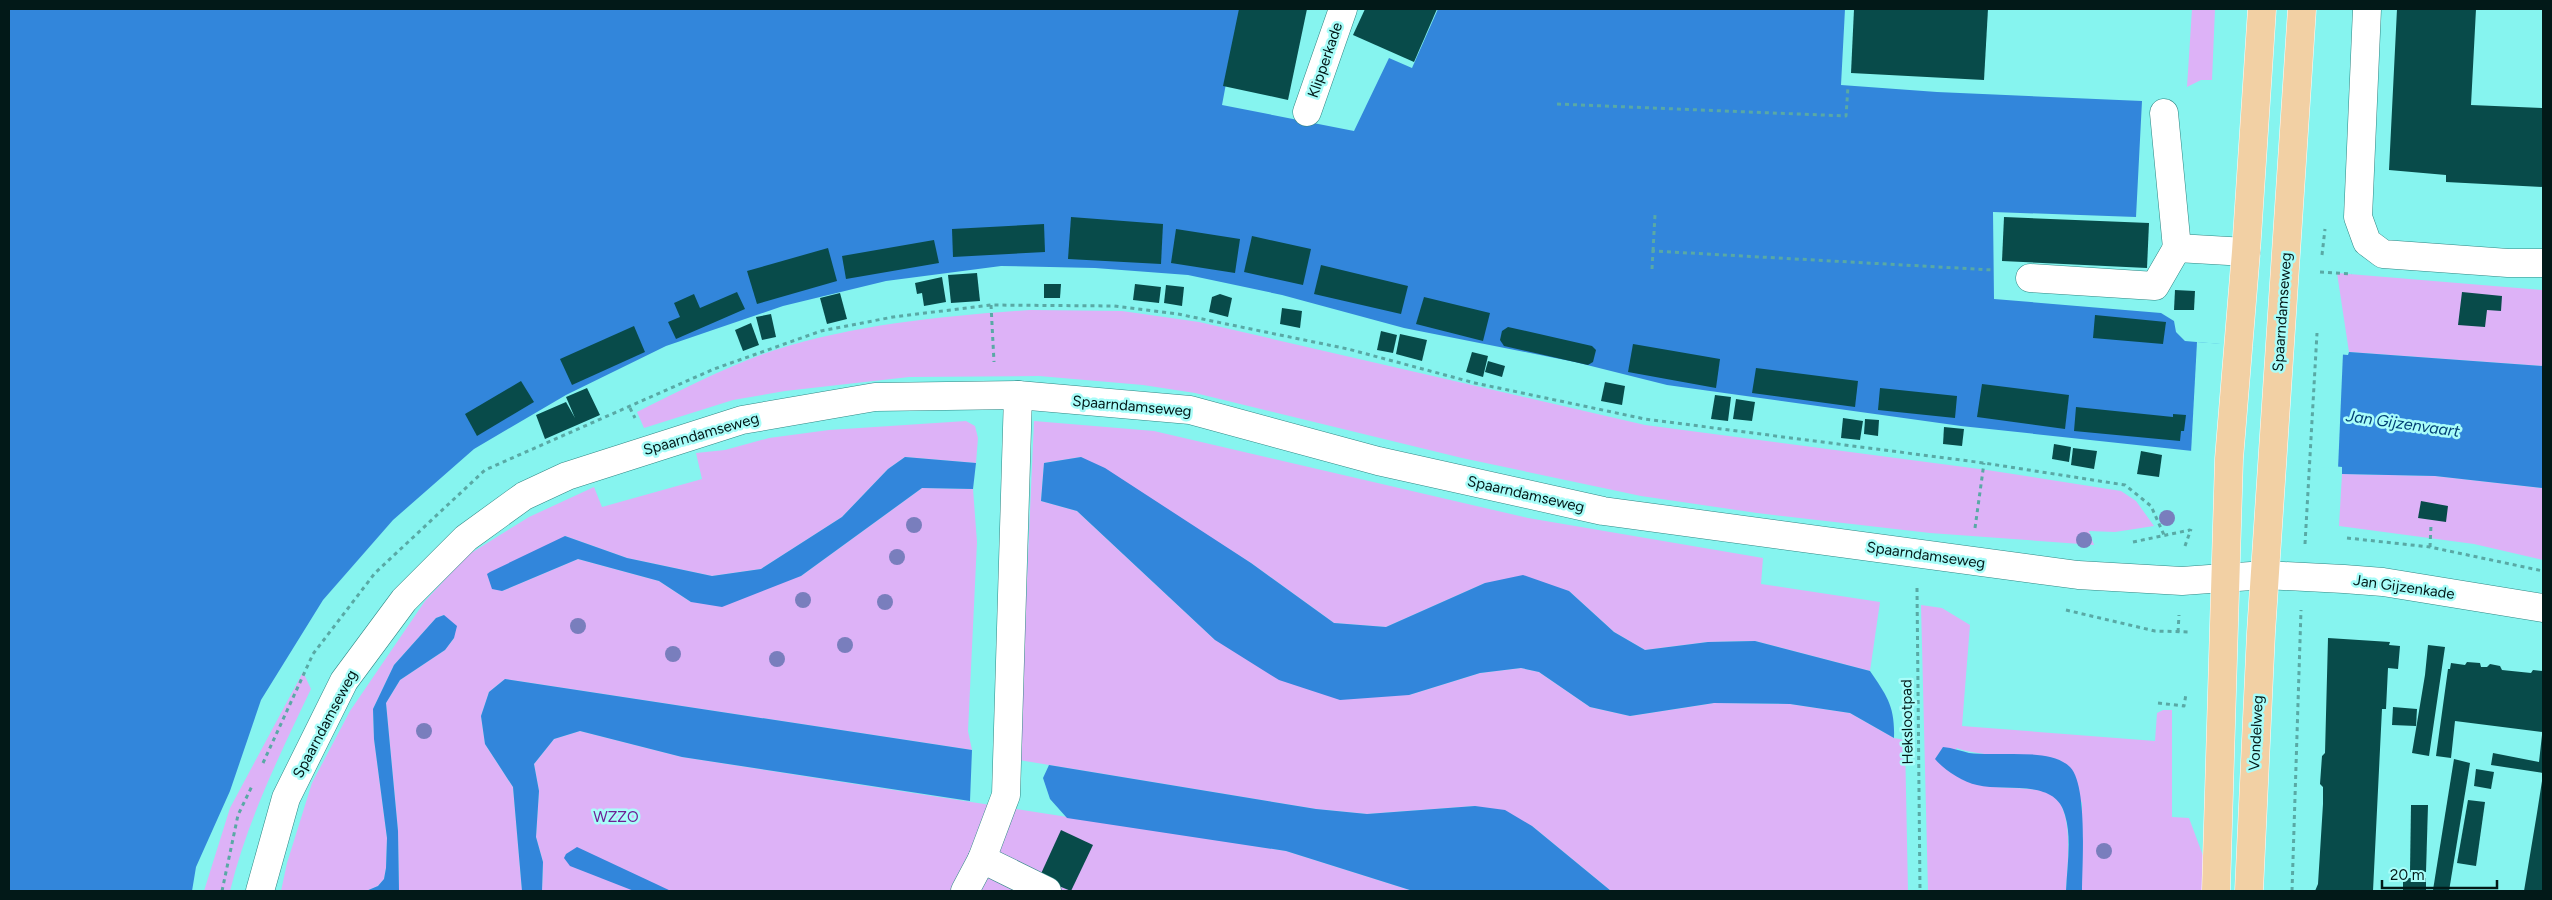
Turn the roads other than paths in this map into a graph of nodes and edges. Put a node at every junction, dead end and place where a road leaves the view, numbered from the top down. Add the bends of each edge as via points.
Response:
1 (1343, 9) edge
2 (2262, 9) edge
3 (2302, 9) edge
4 (2367, 9) edge
5 (1307, 112) dead end
6 (2164, 113) dead end
7 (2177, 248) junction
8 (2246, 252) junction
9 (2543, 263) edge
10 (2030, 278) dead end
11 (1007, 396) junction
12 (2264, 576) junction
13 (2226, 579) junction
14 (2543, 608) edge
15 (982, 859) junction
16 (260, 891) edge
17 (965, 891) edge
18 (1047, 891) edge
19 (2216, 891) edge
20 (2249, 891) edge

1 - 5 street, Klipperkade
2 - 8 main road
3 - 12 main road, Spaarndamseweg
4 - 9 street via 2358,217 2367,242 2383,254
6 - 7 street
7 - 8 street
7 - 10 street via 2155,286
8 - 13 main road via 2229,458
11 - 13 street, Spaarndamseweg via 1190,410 1378,461 1603,511 2078,575 2182,581
11 - 15 street via 1006,795
11 - 16 street, Spaarndamseweg via 874,398 742,420 568,476 524,496 466,538 404,600 344,681 286,798
12 - 13 street, Spaarndamseweg
12 - 14 street, Jan Gijzenkade via 2383,582
12 - 20 main road, Vondelweg
13 - 19 main road
15 - 17 street
15 - 18 street

